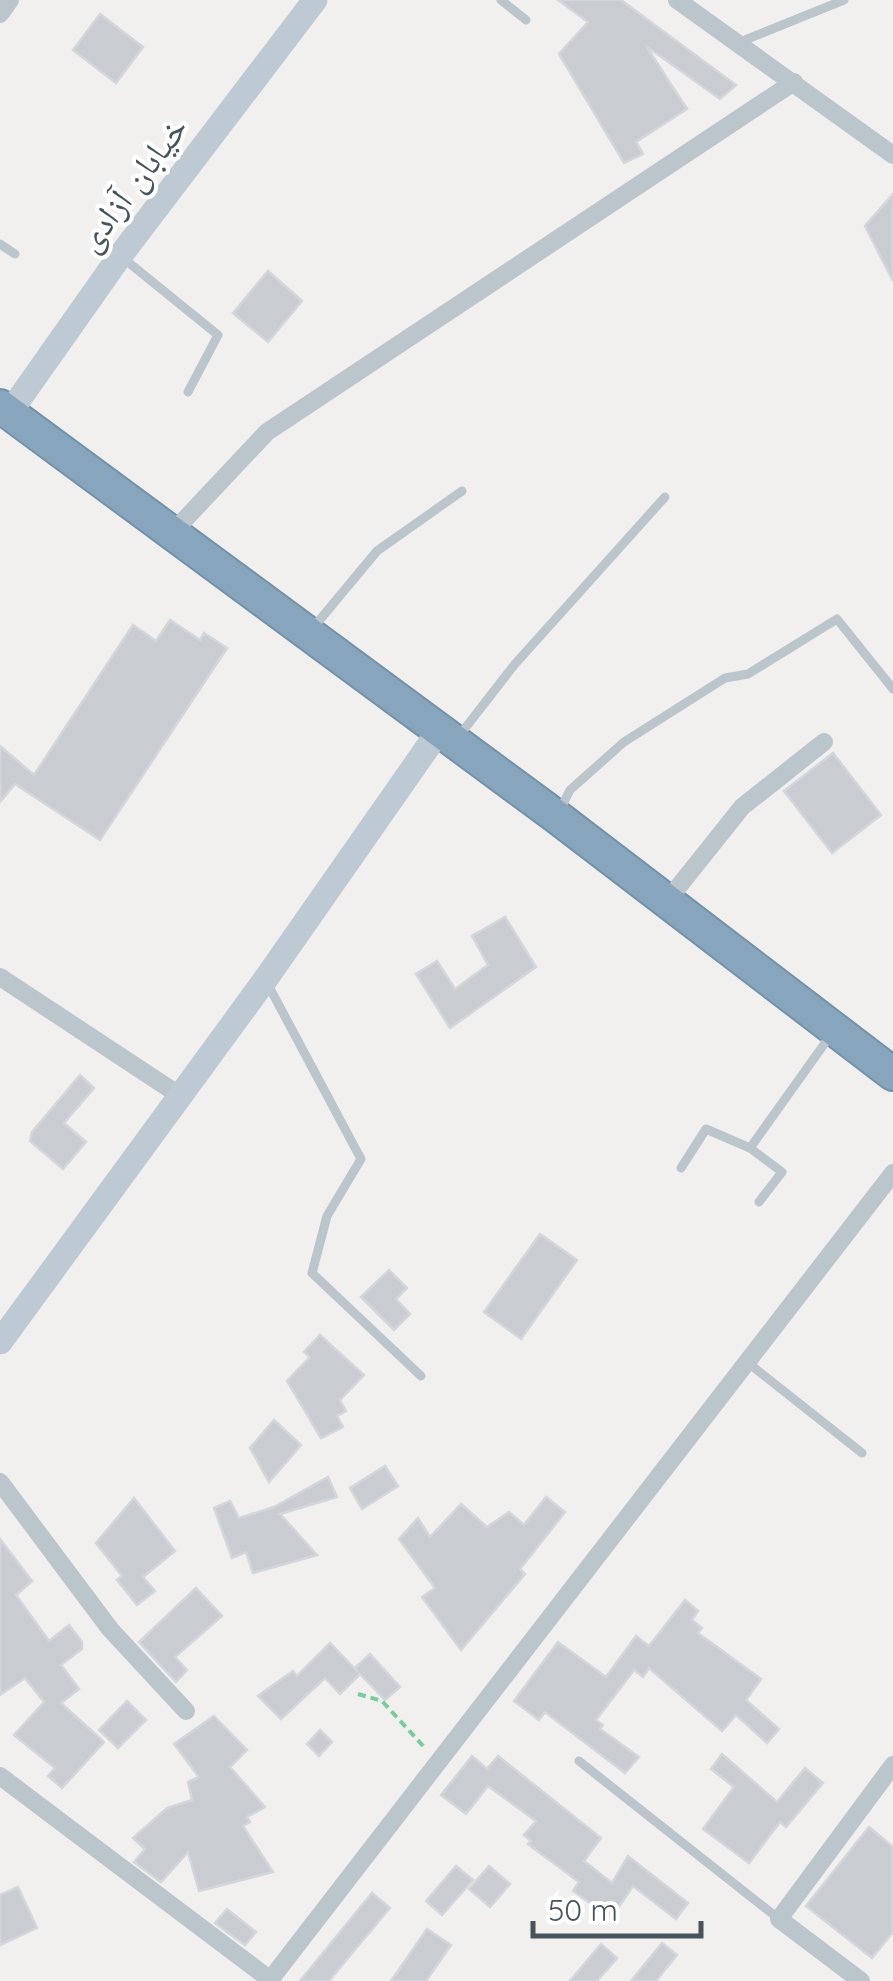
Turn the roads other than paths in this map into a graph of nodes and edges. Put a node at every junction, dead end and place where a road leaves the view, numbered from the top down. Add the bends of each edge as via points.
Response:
1 (10, 0) edge
2 (315, 0) edge
3 (501, 0) edge
4 (677, 0) edge
5 (844, 0) edge
6 (0, 14) edge
7 (526, 20) dead end
8 (740, 42) junction
9 (794, 82) junction
10 (893, 154) edge
11 (0, 244) edge
12 (16, 254) dead end
13 (120, 256) junction
14 (188, 392) dead end
15 (3, 414) edge
16 (462, 491) dead end
17 (665, 497) dead end
18 (172, 533) junction
19 (308, 634) junction
20 (892, 688) edge
21 (446, 737) junction
22 (824, 742) dead end
23 (557, 817) junction
24 (666, 901) junction
25 (0, 977) edge
26 (266, 980) junction
27 (834, 1030) junction
28 (893, 1074) edge
29 (179, 1095) junction
30 (750, 1148) junction
31 (681, 1168) dead end
32 (893, 1173) edge
33 (759, 1202) dead end
34 (0, 1342) edge
35 (748, 1362) junction
36 (421, 1376) dead end
37 (862, 1453) dead end
38 (0, 1482) edge
39 (186, 1710) dead end
40 (579, 1761) dead end
41 (893, 1766) edge
42 (0, 1776) edge
43 (779, 1920) junction
44 (271, 1981) edge
45 (861, 1981) edge

1 - 6 street
2 - 13 street, خیابان آزادی
3 - 7 lane
4 - 8 street
5 - 8 lane
8 - 9 street
9 - 10 street
9 - 18 street via 267,432
11 - 12 lane
13 - 14 lane via 218,335
13 - 15 street, خیابان آزادی
15 - 18 highway
16 - 19 lane via 376,552
17 - 21 lane
18 - 19 highway
19 - 21 highway
20 - 23 lane via 837,619 624,742 570,790
21 - 23 highway
21 - 26 street
22 - 24 street via 742,806
23 - 24 highway
24 - 27 highway
25 - 29 street
26 - 29 street
26 - 36 lane via 362,1160 327,1216 312,1273
27 - 28 highway
27 - 30 lane
29 - 34 street
30 - 31 lane via 706,1129
30 - 33 lane via 782,1172
32 - 35 street
35 - 37 lane
35 - 44 street
38 - 39 street via 110,1628
40 - 43 lane
41 - 43 street
42 - 44 street
43 - 45 street

